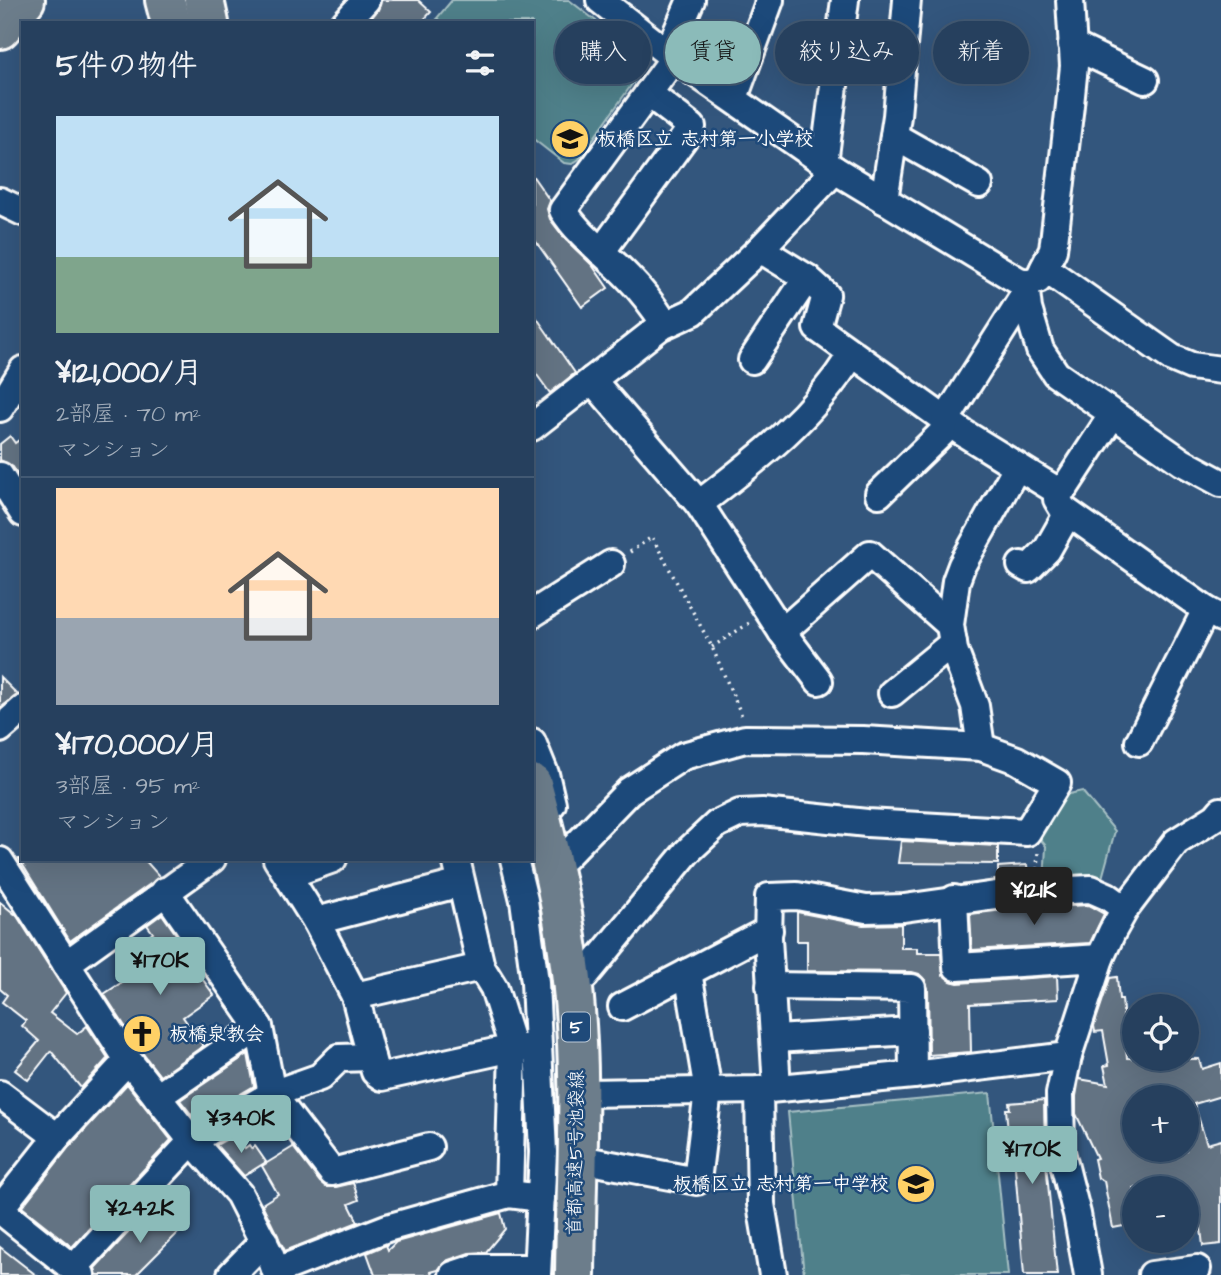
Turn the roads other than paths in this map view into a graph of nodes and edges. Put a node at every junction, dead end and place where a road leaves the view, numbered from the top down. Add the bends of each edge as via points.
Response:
1 (149, 0) edge
2 (165, 0) edge
3 (204, 0) edge
4 (219, 0) edge
5 (366, 0) edge
6 (600, 0) edge
7 (691, 0) edge
8 (770, 0) edge
9 (845, 0) edge
10 (908, 0) edge
11 (1070, 0) edge
12 (627, 10) edge
13 (155, 21) edge
14 (170, 21) edge
15 (209, 21) edge
16 (225, 21) edge
17 (347, 21) edge
18 (683, 21) edge
19 (1072, 45) junction
20 (665, 49) edge
21 (665, 65) edge
22 (1144, 80) dead end
23 (713, 84) edge
24 (648, 93) junction
25 (734, 98) junction
26 (894, 136) junction
27 (830, 167) junction
28 (979, 184) dead end
29 (0, 201) edge
30 (884, 201) junction
31 (21, 211) edge
32 (760, 249) junction
33 (601, 252) junction
34 (807, 278) junction
35 (1031, 282) junction
36 (665, 324) junction
37 (852, 354) junction
38 (752, 360) dead end
39 (1221, 370) edge
40 (21, 373) edge
41 (592, 380) junction
42 (0, 408) edge
43 (1113, 414) junction
44 (536, 416) edge
45 (946, 419) junction
46 (1017, 467) junction
47 (0, 476) edge
48 (1221, 483) edge
49 (879, 494) dead end
50 (1064, 502) junction
51 (699, 504) junction
52 (21, 510) edge
53 (611, 565) road end
54 (1021, 565) dead end
55 (534, 613) edge
56 (1213, 614) edge
57 (775, 622) junction
58 (952, 634) junction
59 (819, 681) dead end
60 (892, 693) dead end
61 (21, 711) edge
62 (0, 729) edge
63 (1139, 742) dead end
64 (534, 747) edge
65 (981, 747) junction
66 (534, 792) edge
67 (1221, 811) edge
68 (565, 857) junction
69 (0, 861) edge
70 (209, 861) edge
71 (320, 861) edge
72 (514, 861) edge
73 (524, 861) edge
74 (282, 867) edge
75 (458, 871) edge
76 (165, 891) junction
77 (954, 899) junction
78 (1125, 909) junction
79 (316, 921) junction
80 (769, 930) junction
81 (1100, 958) junction
82 (66, 964) junction
83 (481, 967) junction
84 (688, 972) junction
85 (585, 976) junction
86 (770, 986) junction
87 (355, 996) junction
88 (622, 1006) dead end
89 (259, 1027) junction
90 (913, 1031) junction
91 (775, 1039) junction
92 (526, 1048) junction
93 (1068, 1056) junction
94 (371, 1057) junction
95 (128, 1060) junction
96 (912, 1075) junction
97 (768, 1089) junction
98 (708, 1091) junction
99 (587, 1093) junction
100 (0, 1094) edge
101 (272, 1094) junction
102 (157, 1097) junction
103 (57, 1137) junction
104 (192, 1141) junction
105 (429, 1147) dead end
106 (585, 1160) junction
107 (509, 1194) junction
108 (541, 1198) junction
109 (0, 1210) edge
110 (264, 1241) junction
111 (1197, 1269) dead end
112 (77, 1272) edge
113 (277, 1273) edge
114 (541, 1273) edge
115 (230, 1275) edge
116 (453, 1275) edge
117 (575, 1275) edge
118 (582, 1275) edge
119 (773, 1275) edge
120 (1088, 1275) edge
121 (1152, 1275) edge

1 - 13 street
2 - 14 highway
3 - 15 highway
4 - 16 street
5 - 17 street
6 - 12 street
7 - 18 street
8 - 25 street
9 - 27 street
10 - 26 street
11 - 19 street
12 - 20 street
19 - 22 street
19 - 35 street via 1074,65 1053,250
21 - 24 street
23 - 25 street
24 - 33 street via 563,210
24 - 33 street via 692,127
25 - 27 street
26 - 28 street
26 - 30 street
27 - 30 street
27 - 32 street
29 - 31 street
30 - 35 street via 1017,280
32 - 34 street
32 - 36 street via 693,312
33 - 36 street via 651,302
34 - 37 street via 826,295 817,328
34 - 38 street
35 - 39 street via 1172,358
35 - 43 street via 1040,350 1056,374
35 - 45 street
36 - 41 street
37 - 45 street
37 - 51 street via 837,379 772,448
40 - 42 street
41 - 44 street
41 - 51 street
43 - 48 street
43 - 50 street via 1066,486
45 - 46 street
45 - 49 street via 942,433
46 - 50 street
46 - 58 street via 962,565 956,581
47 - 52 street
50 - 54 street via 1047,550 1028,569
50 - 56 street
51 - 57 street
53 - 55 street
56 - 63 street
57 - 58 street via 870,554
57 - 59 street
58 - 60 street
58 - 65 street via 975,706
61 - 62 street
64 - 68 street
65 - 68 street via 751,739 683,756 629,791
65 - 85 street via 1017,760 1057,783 1027,832 740,813 717,824 687,852
66 - 117 highway, 首都高速5号池袋線 / 5 via 572,973 578,1092
67 - 78 street via 1176,842
68 - 85 street
69 - 82 street
70 - 76 street
71 - 74 street
72 - 92 street via 535,982
73 - 114 highway, 首都高速5号池袋線 / 5 via 545,972 550,1031 552,1096
74 - 79 street
75 - 79 street
75 - 83 street
76 - 82 street
76 - 89 street
77 - 78 street via 1091,889
77 - 80 street via 866,909 797,896 769,897
77 - 81 street via 957,967
78 - 81 street
79 - 87 street
80 - 84 street
80 - 86 street
81 - 93 street
82 - 95 street
83 - 87 street
83 - 92 street
84 - 88 street
84 - 98 street
85 - 99 street
86 - 90 street via 912,988
86 - 91 street
87 - 94 street
89 - 101 street
89 - 102 street
90 - 91 street
90 - 96 street
91 - 97 street
92 - 94 street via 382,1077
92 - 107 street
92 - 108 street via 543,1152
93 - 96 street
93 - 120 street via 1060,1094 1061,1152
94 - 101 street via 339,1058 320,1077
95 - 102 street
95 - 103 street
96 - 97 street
97 - 98 street
97 - 119 street via 761,1204
98 - 99 street
98 - 106 street via 697,1181
99 - 106 street
100 - 103 street
101 - 104 street
101 - 105 street via 332,1172
102 - 104 street
103 - 109 street
104 - 110 street via 239,1194
104 - 112 street
106 - 118 street
107 - 108 street
107 - 113 street via 387,1228
108 - 114 street
109 - 112 street
110 - 113 street
110 - 115 street
111 - 121 street
114 - 116 street via 474,1268

